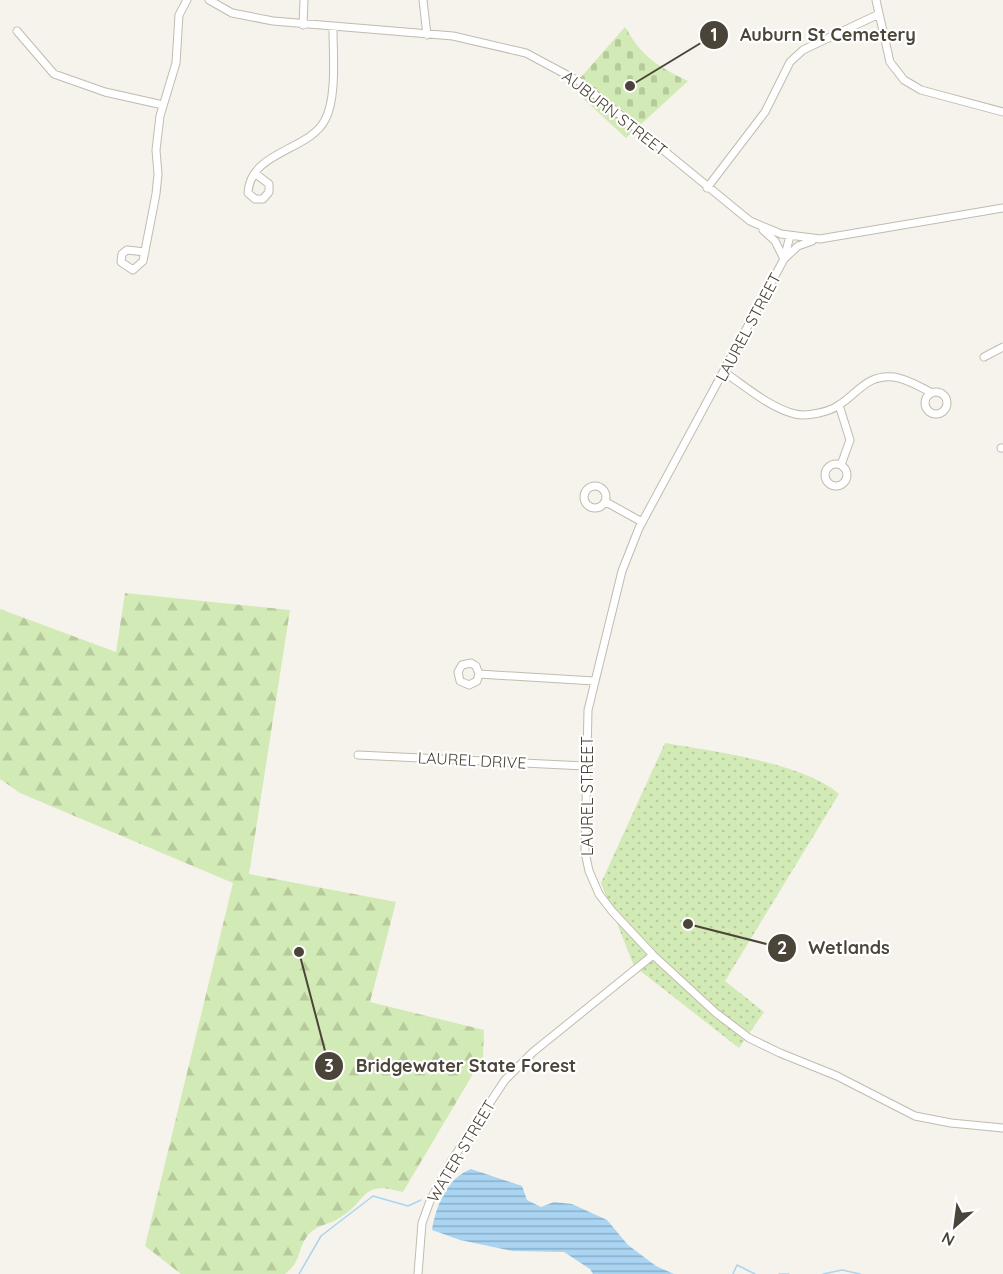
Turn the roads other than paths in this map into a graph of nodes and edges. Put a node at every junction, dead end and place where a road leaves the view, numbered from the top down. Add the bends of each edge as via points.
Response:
1 (187, 0) edge
2 (209, 0) edge
3 (304, 0) edge
4 (423, 0) edge
5 (876, 0) edge
6 (879, 14) junction
7 (303, 26) junction
8 (333, 28) junction
9 (17, 31) dead end
10 (427, 34) junction
11 (163, 105) junction
12 (1003, 112) edge
13 (256, 174) dead end
14 (707, 188) junction
15 (1003, 208) edge
16 (757, 224) junction
17 (790, 236) junction
18 (816, 239) junction
19 (145, 252) dead end
20 (784, 259) junction
21 (1003, 347) edge
22 (984, 357) dead end
23 (724, 372) junction
24 (932, 393) dead end
25 (839, 405) junction
26 (841, 465) dead end
27 (606, 502) dead end
28 (642, 522) junction
29 (479, 674) dead end
30 (594, 681) junction
31 (358, 755) dead end
32 (585, 766) junction
33 (653, 955) junction
34 (1003, 1128) edge
35 (418, 1274) edge

1 - 11 street via 179,15 176,63
2 - 7 street, AUBURN STREET via 244,16
3 - 7 street
4 - 10 street
5 - 6 street
6 - 12 street via 890,62 906,83
6 - 14 street via 823,40 789,62 765,112
7 - 8 street, AUBURN STREET
8 - 10 street, AUBURN STREET
8 - 13 street via 331,98 326,119 312,136 279,153
9 - 11 street via 54,75 97,90
10 - 14 street, AUBURN STREET via 509,47 549,63 594,93
11 - 19 street via 156,145 158,180
14 - 16 street, AUBURN STREET
15 - 18 street, AUBURN STREET
16 - 17 street, AUBURN STREET
16 - 20 street, LAUREL STREET via 775,241
17 - 18 street, AUBURN STREET
17 - 20 street, LAUREL STREET
18 - 20 street, LAUREL STREET via 798,246
20 - 23 street, LAUREL STREET
21 - 22 street
23 - 25 street via 796,414 814,414
23 - 28 street, LAUREL STREET
24 - 25 street via 906,380 876,379
25 - 26 street via 850,440
27 - 28 street
28 - 30 street, LAUREL STREET via 622,571
29 - 30 street
30 - 32 street, LAUREL STREET
31 - 32 street, LAUREL DRIVE
32 - 33 street, LAUREL STREET via 585,852 592,879 607,906
33 - 34 street, LAUREL STREET via 730,1025 764,1045 837,1076 915,1116
33 - 35 street, WATER STREET via 533,1052 505,1080 450,1163 427,1208

